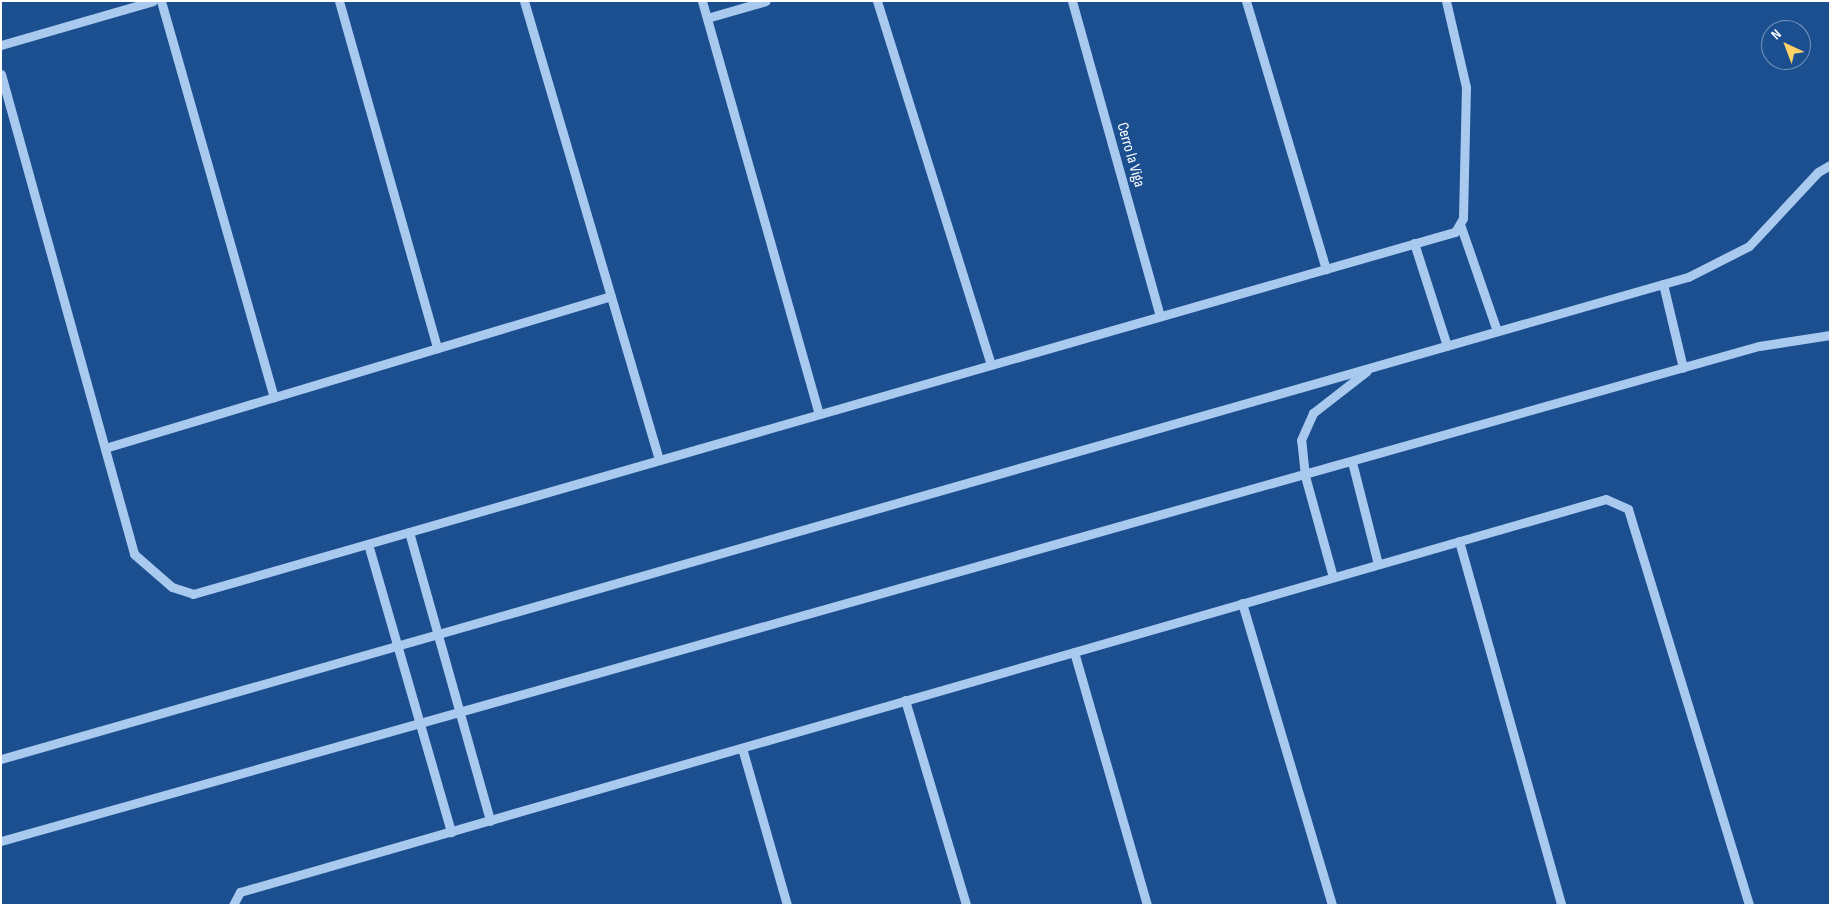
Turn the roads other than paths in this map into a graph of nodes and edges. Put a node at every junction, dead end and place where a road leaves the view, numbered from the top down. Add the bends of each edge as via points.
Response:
1 (153, 1) edge
2 (161, 1) edge
3 (339, 1) edge
4 (524, 1) edge
5 (702, 1) edge
6 (766, 1) edge
7 (877, 1) edge
8 (1072, 1) edge
9 (1246, 1) edge
10 (1446, 1) edge
11 (707, 18) junction
12 (1, 45) edge
13 (1, 74) edge
14 (1830, 164) edge
15 (1461, 227) junction
16 (1414, 243) junction
17 (1326, 269) junction
18 (1662, 284) junction
19 (611, 296) junction
20 (1160, 316) junction
21 (1497, 331) junction
22 (1830, 335) edge
23 (1447, 346) junction
24 (437, 348) junction
25 (991, 365) junction
26 (1373, 367) junction
27 (1683, 368) junction
28 (274, 397) junction
29 (819, 414) junction
30 (105, 448) junction
31 (659, 460) junction
32 (1352, 462) junction
33 (1305, 476) junction
34 (409, 532) junction
35 (1459, 541) junction
36 (368, 544) junction
37 (1378, 564) junction
38 (1333, 577) junction
39 (1242, 603) junction
40 (437, 634) junction
41 (399, 643) junction
42 (1074, 652) junction
43 (905, 700) junction
44 (460, 713) junction
45 (423, 723) junction
46 (742, 748) junction
47 (1, 759) edge
48 (490, 821) junction
49 (451, 832) junction
50 (1, 841) edge
51 (233, 905) edge
52 (788, 905) edge
53 (966, 905) edge
54 (1147, 905) edge
55 (1332, 905) edge
56 (1561, 905) edge
57 (1749, 905) edge

1 - 12 street
2 - 28 street
3 - 24 street
4 - 19 street
5 - 11 street
6 - 11 street
7 - 25 street
8 - 20 street, Cerro la Viga
9 - 17 street
10 - 15 street via 1466,87 1468,155
11 - 29 street
13 - 30 street
14 - 18 street via 1818,172 1749,246 1688,277
15 - 16 street
15 - 21 street
16 - 17 street
16 - 23 street
17 - 20 street
18 - 21 street
18 - 27 street
19 - 24 street
19 - 31 street
20 - 25 street
21 - 23 street
22 - 27 street via 1759,346
23 - 26 street
24 - 28 street
25 - 29 street
26 - 33 street via 1313,414 1301,440
26 - 40 street
27 - 32 street
28 - 30 street
29 - 31 street
30 - 36 street via 134,554 172,587 193,594
31 - 34 street
32 - 33 street
32 - 37 street
33 - 38 street
33 - 44 street
34 - 36 street
34 - 40 street
35 - 37 street
35 - 56 street
35 - 57 street via 1606,499 1628,509
36 - 41 street
37 - 38 street
38 - 39 street
39 - 42 street
39 - 55 street
40 - 41 street
40 - 44 street
41 - 45 street
41 - 47 street
42 - 43 street
42 - 54 street
43 - 46 street
43 - 53 street
44 - 45 street
44 - 48 street
45 - 49 street
45 - 50 street
46 - 48 street
46 - 52 street
48 - 49 street
49 - 51 street via 240,892

